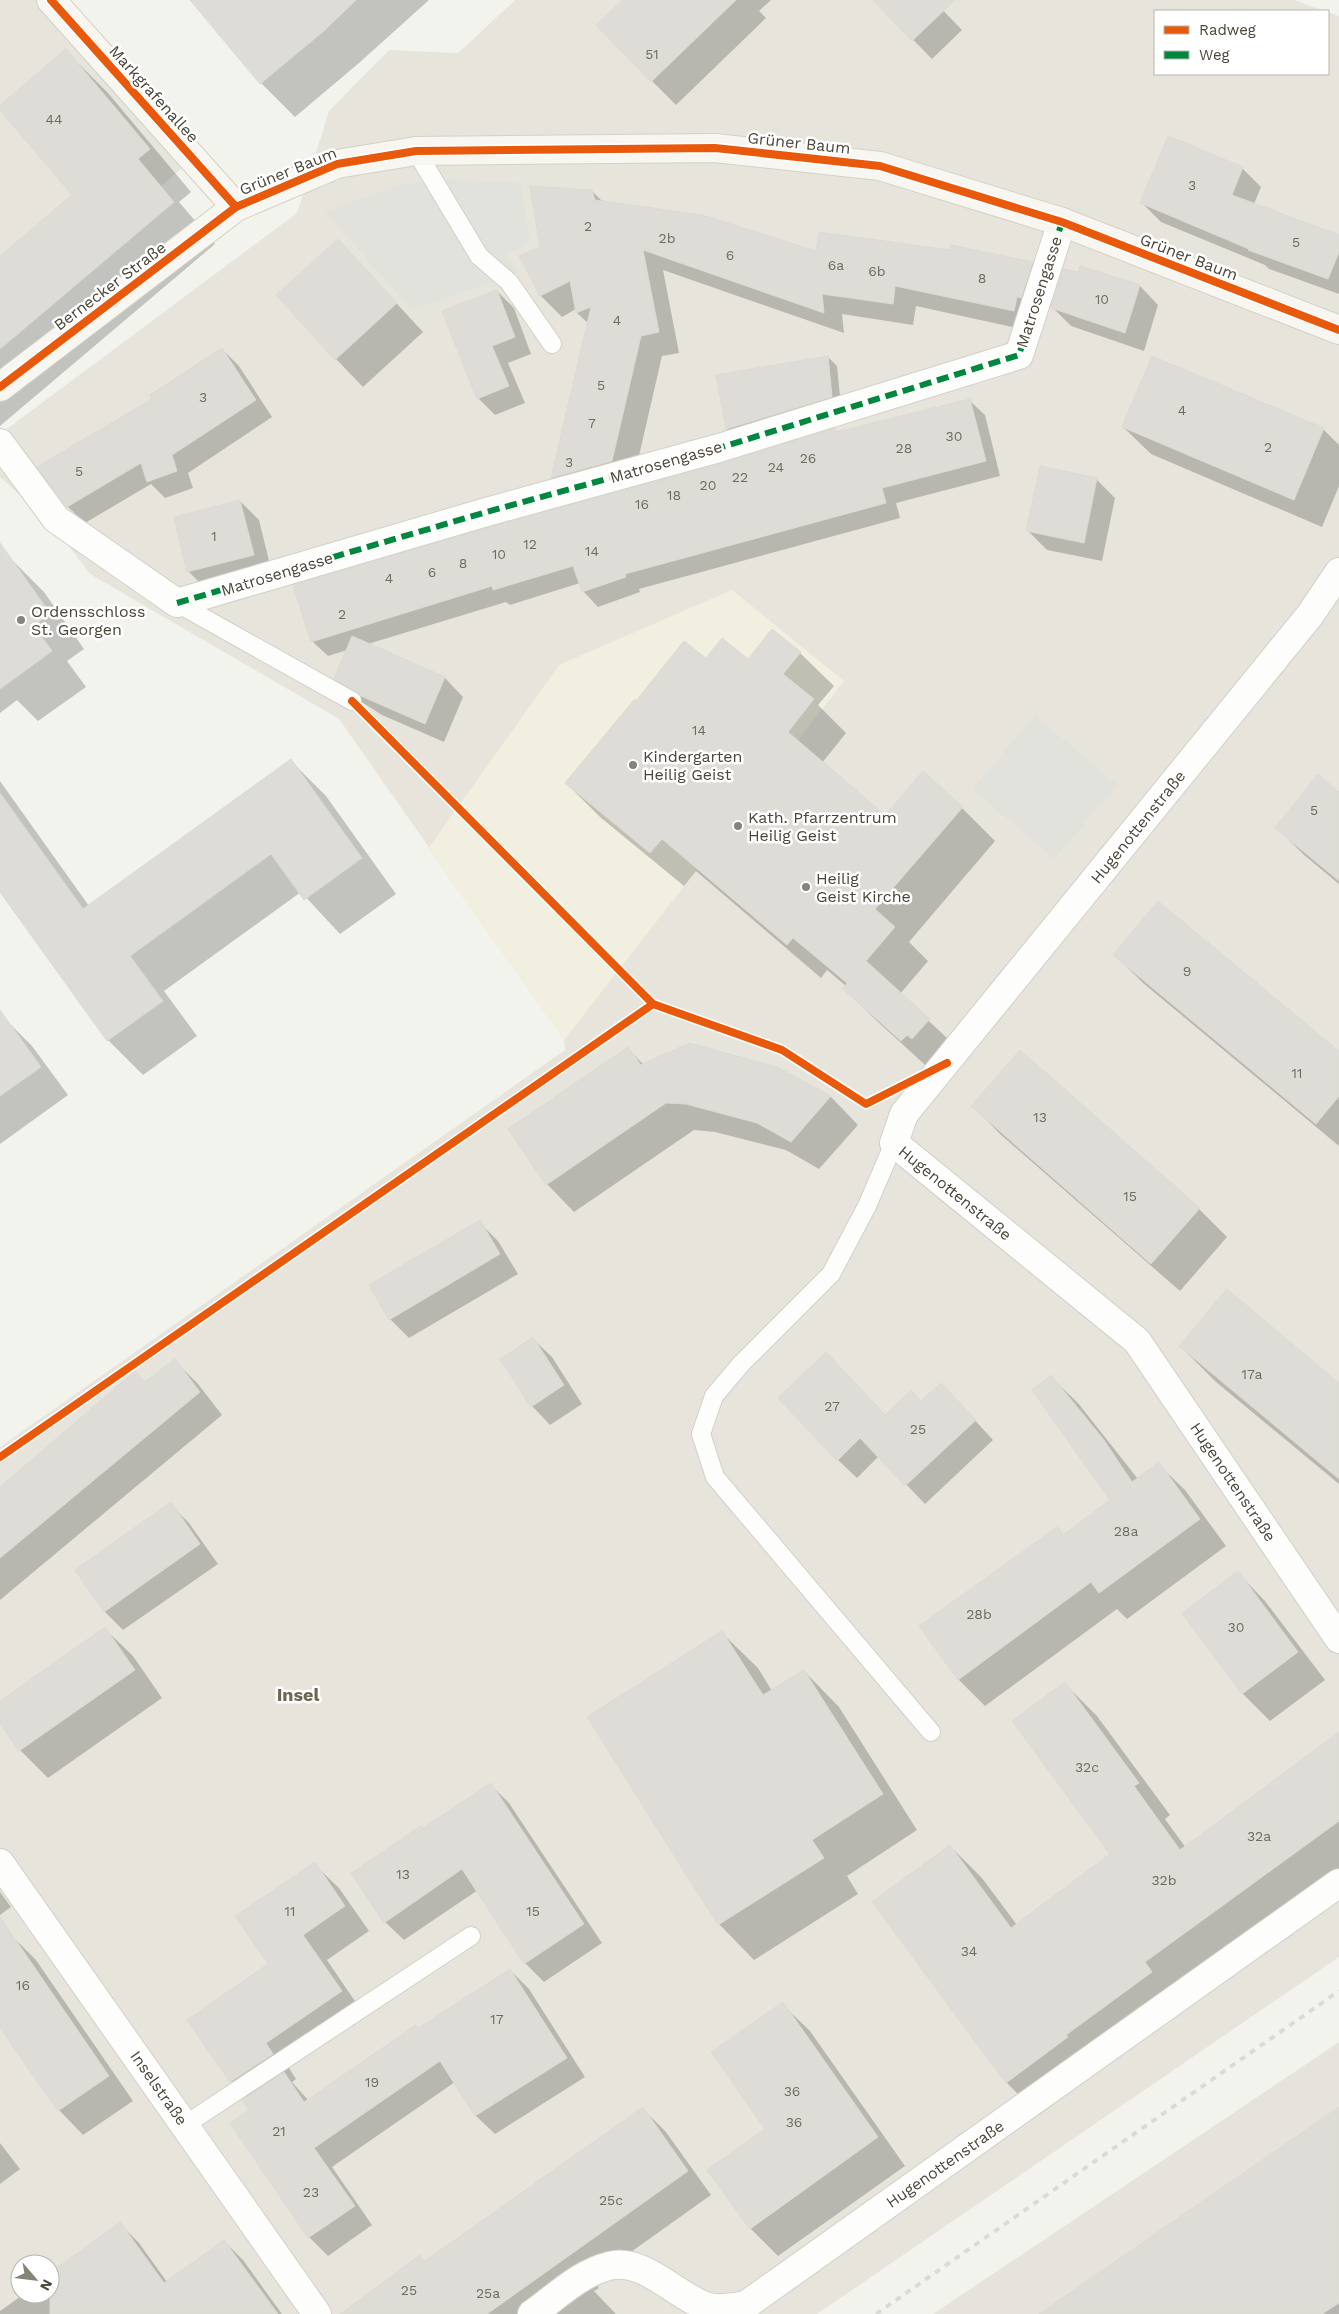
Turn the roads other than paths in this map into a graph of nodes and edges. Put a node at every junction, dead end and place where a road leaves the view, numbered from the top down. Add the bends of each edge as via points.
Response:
1 (51, 0) edge
2 (416, 151) junction
3 (236, 207) junction
4 (1062, 222) junction
5 (1339, 330) edge
6 (552, 344) dead end
7 (0, 388) edge
8 (0, 443) edge
9 (1339, 572) edge
10 (177, 604) junction
11 (352, 701) dead end
12 (894, 1143) junction
13 (1339, 1639) edge
14 (932, 1732) dead end
15 (2, 1868) edge
16 (1339, 1883) edge
17 (471, 1936) dead end
18 (185, 2125) junction
19 (318, 2314) edge
20 (532, 2314) edge

1 - 3 street, Markgrafenallee
2 - 3 street, Grüner Baum via 337,164
2 - 4 street, Grüner Baum via 715,148 880,166
2 - 6 lane via 479,256 509,282
3 - 7 street, Bernecker Straße
4 - 5 street, Grüner Baum
4 - 10 street, Matrosengasse via 1020,355 719,448 483,513
8 - 10 street via 56,519
9 - 12 street, Hugenottenstraße via 1310,616 904,1114
10 - 11 lane
12 - 13 street, Hugenottenstraße via 1137,1341
12 - 14 lane via 867,1206 831,1274 741,1364 714,1396 701,1434 715,1477
15 - 18 street, Inselstraße
16 - 20 street, Hugenottenstraße via 746,2305 725,2309 706,2307 630,2264 610,2266 584,2276
17 - 18 lane
18 - 19 street, Inselstraße

